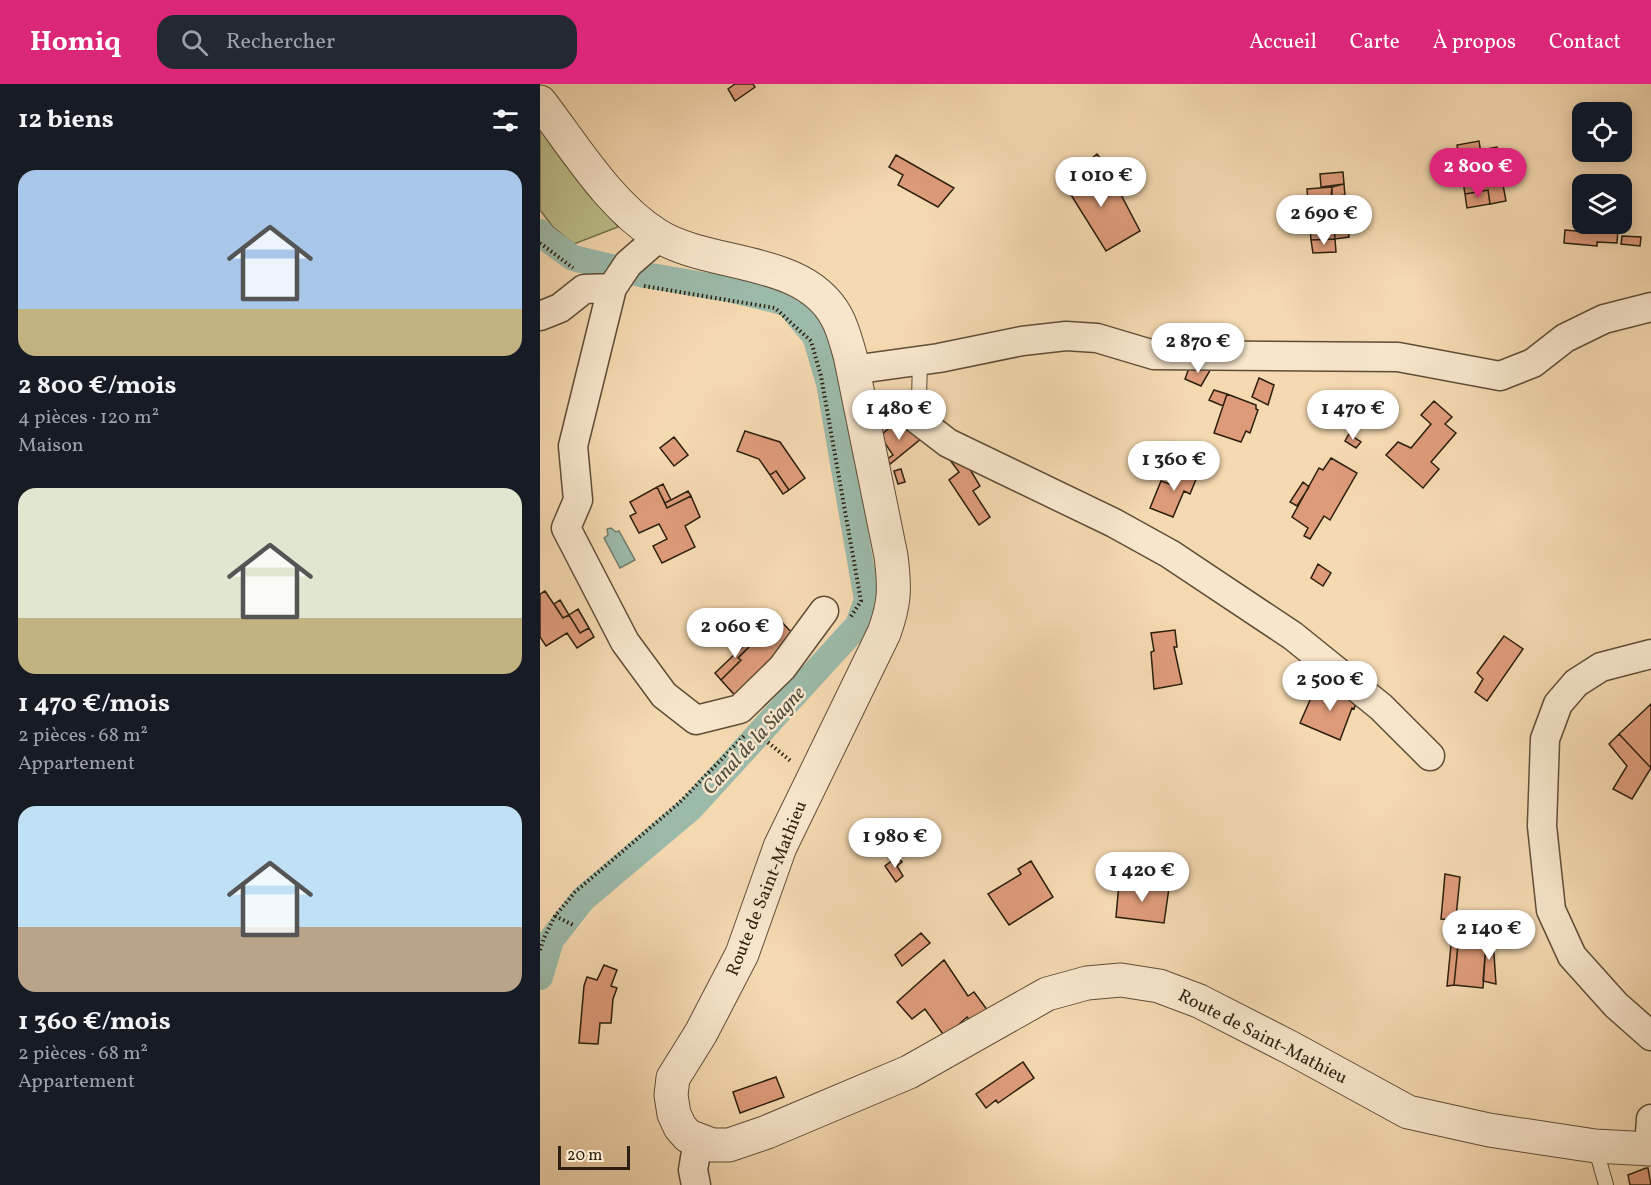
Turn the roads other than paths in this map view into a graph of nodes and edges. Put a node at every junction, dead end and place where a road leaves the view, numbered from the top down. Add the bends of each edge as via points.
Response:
1 (540, 102) edge
2 (659, 237) junction
3 (617, 280) junction
4 (1651, 307) edge
5 (540, 316) edge
6 (920, 361) junction
7 (852, 370) junction
8 (861, 408) junction
9 (915, 417) junction
10 (835, 619) road end
11 (1651, 654) edge
12 (1430, 756) dead end
13 (1651, 1036) edge
14 (1650, 1139) edge
15 (698, 1140) junction
16 (1595, 1146) junction
17 (696, 1185) edge
18 (1606, 1185) edge

1 - 2 street, Route de Saint-Mathieu via 609,193
2 - 3 street
2 - 7 street, Route de Saint-Mathieu via 779,273 812,289 836,315
3 - 5 street via 584,289 560,308
3 - 10 street via 573,446 578,500 566,528 625,642 664,695 696,720 740,709
4 - 6 street via 1604,319 1565,338 1533,363 1500,376 1398,357 1154,355 1097,338 1066,336
6 - 7 street
6 - 9 lane
7 - 8 street, Route de Saint-Mathieu
8 - 9 street via 893,406
8 - 15 street, Route de Saint-Mathieu via 891,556 893,608 780,847 742,954 673,1078 674,1114 688,1136
9 - 12 street via 948,443 1170,554 1293,636 1381,707
11 - 13 street via 1601,667 1576,683 1558,704 1545,739 1542,826 1551,910 1572,956 1616,1005
14 - 16 street, Route de Saint-Mathieu
15 - 16 street, Route de Saint-Mathieu via 729,1145 767,1132 909,1072 1047,994 1087,983 1121,980 1159,986 1199,1001 1408,1112 1489,1130
15 - 17 street via 693,1170
16 - 18 lane

